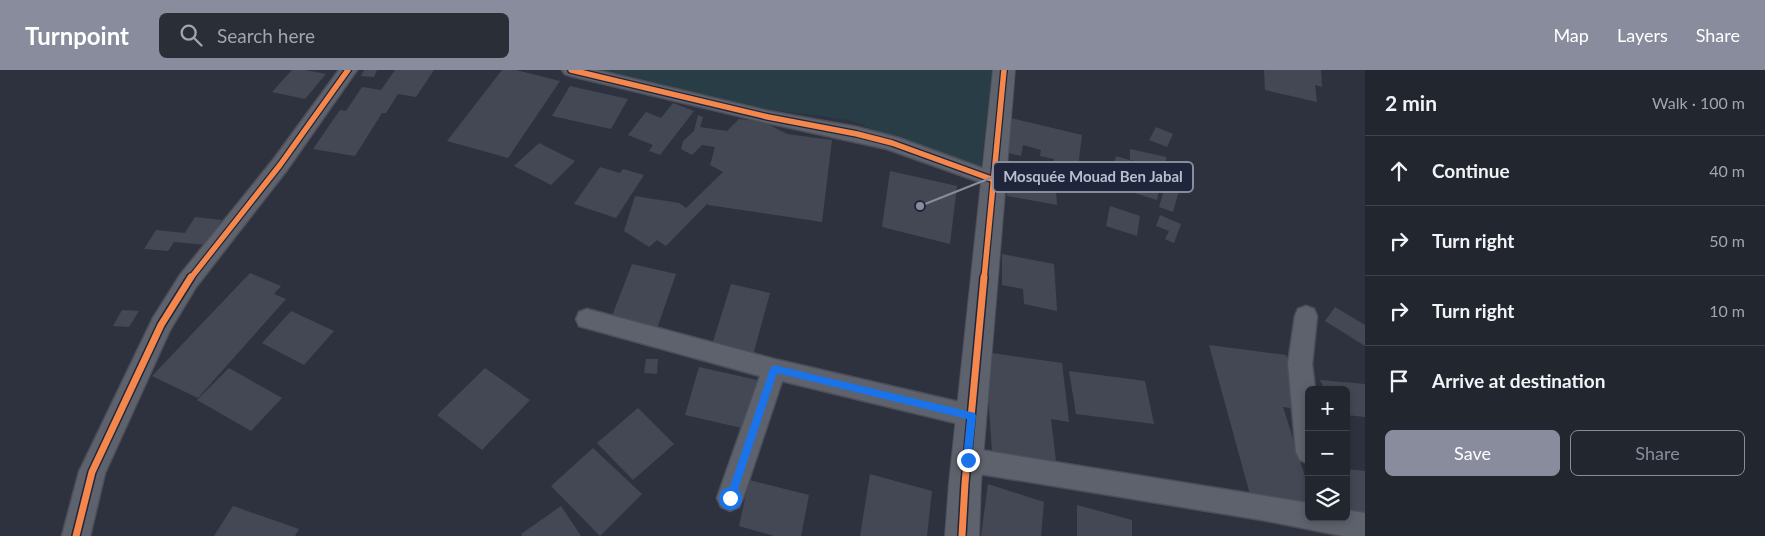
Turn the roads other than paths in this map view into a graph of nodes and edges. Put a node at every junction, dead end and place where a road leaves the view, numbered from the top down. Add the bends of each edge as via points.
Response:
1 (348, 70) edge
2 (571, 70) edge
3 (1004, 70) edge
4 (994, 180) junction
5 (1306, 316) dead end
6 (587, 319) dead end
7 (774, 369) junction
8 (972, 416) junction
9 (1307, 431) edge
10 (968, 460) junction
11 (730, 498) dead end
12 (1305, 515) edge
13 (1336, 521) edge
14 (1365, 527) edge
15 (76, 536) edge
16 (962, 536) edge

1 - 15 street via 280,165 188,281 161,324 92,472
2 - 4 street via 892,143
3 - 4 street
4 - 8 street
5 - 9 street via 1300,364
6 - 7 street
7 - 8 street
7 - 11 street
8 - 10 street
10 - 12 street
10 - 16 street
13 - 14 street

